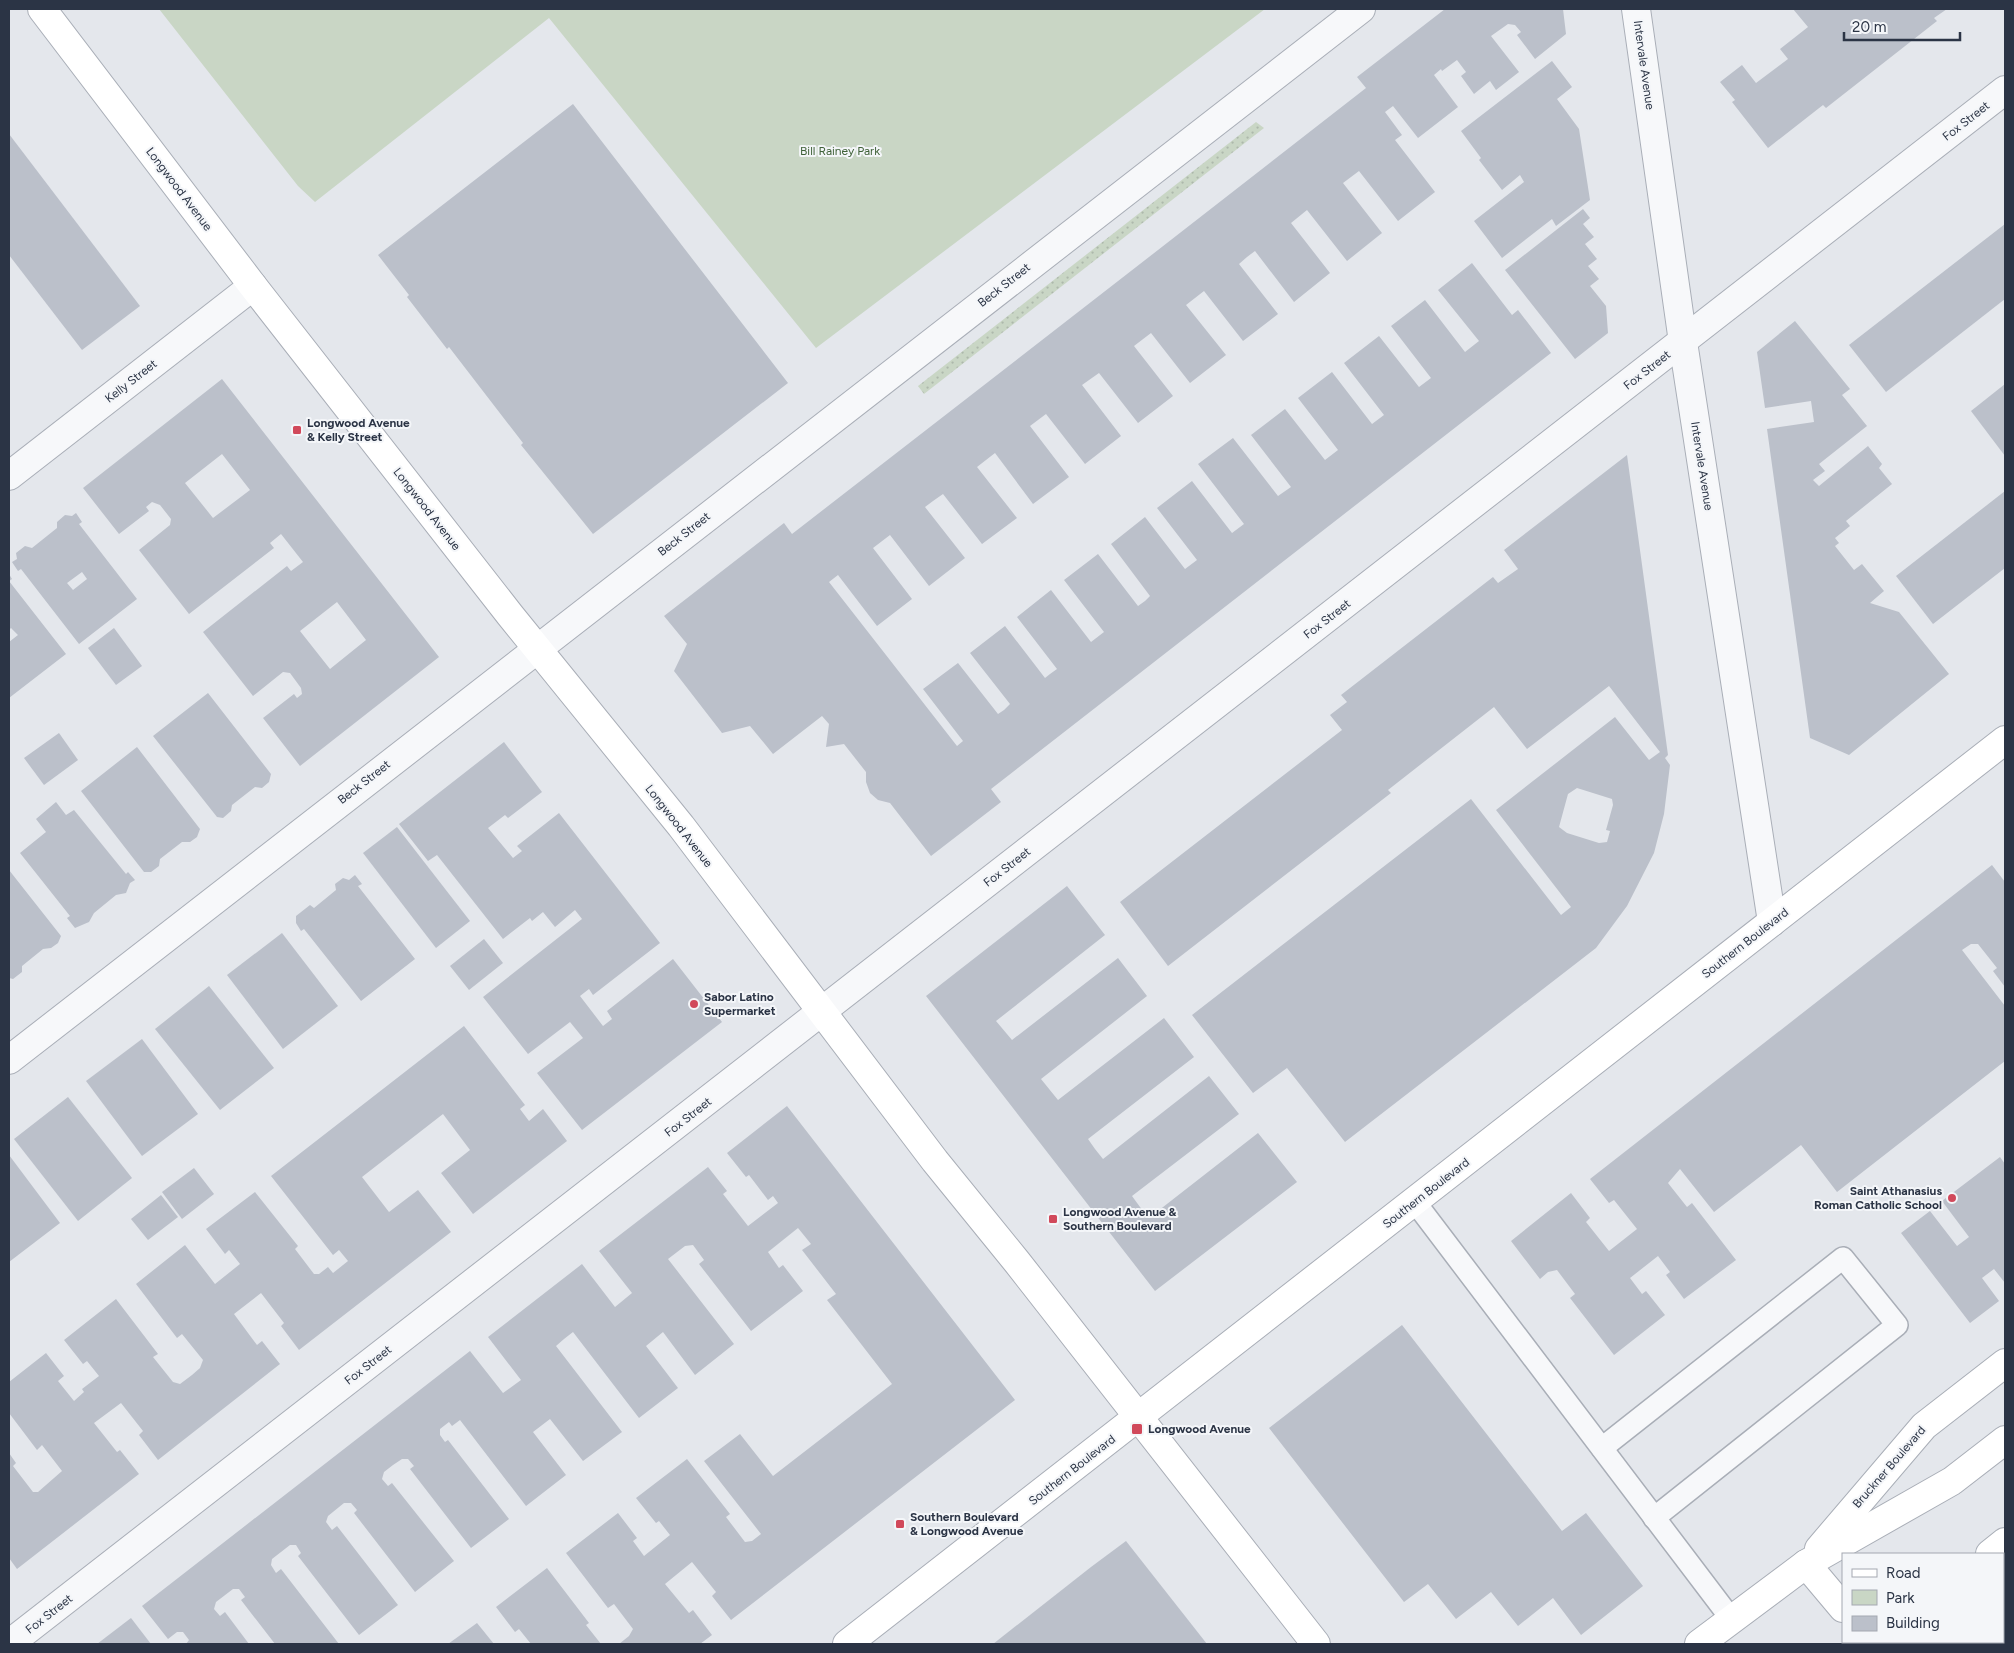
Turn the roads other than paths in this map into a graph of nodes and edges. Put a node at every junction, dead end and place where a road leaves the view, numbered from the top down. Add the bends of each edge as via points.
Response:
1 (42, 9) edge
2 (1360, 9) edge
3 (1636, 9) edge
4 (2005, 90) edge
5 (253, 286) junction
6 (1683, 342) junction
7 (9, 476) edge
8 (536, 648) junction
9 (2005, 740) edge
10 (1772, 922) junction
11 (822, 1013) junction
12 (9, 1060) edge
13 (1415, 1202) junction
14 (2005, 1363) edge
15 (1139, 1418) junction
16 (2005, 1440) edge
17 (1602, 1448) junction
18 (1654, 1518) junction
19 (2005, 1542) edge
20 (1991, 1553) edge
21 (1806, 1564) junction
22 (1842, 1607) edge
23 (1732, 1620) junction
24 (9, 1644) edge
25 (847, 1644) edge
26 (1316, 1644) edge
27 (1699, 1644) edge

1 - 5 main road, Longwood Avenue
2 - 8 street, Beck Street
3 - 6 street, Intervale Avenue
4 - 6 street, Fox Street
5 - 7 street, Kelly Street
5 - 8 main road, Longwood Avenue
6 - 10 street, Intervale Avenue
6 - 11 street, Fox Street
8 - 11 main road, Longwood Avenue via 680,826
8 - 12 street, Beck Street
9 - 10 main road, Southern Boulevard
10 - 13 main road, Southern Boulevard
11 - 15 main road, Longwood Avenue
11 - 24 street, Fox Street
13 - 15 main road, Southern Boulevard
13 - 17 lane
14 - 21 main road, Bruckner Boulevard via 1924,1426
15 - 25 main road, Southern Boulevard
15 - 26 main road, Longwood Avenue
16 - 21 main road, Bruckner Boulevard via 1952,1481
17 - 18 lane
17 - 18 lane via 1842,1258 1897,1325
18 - 23 lane
19 - 20 main road
21 - 22 main road
21 - 23 main road, Bruckner Boulevard
23 - 27 main road, Bruckner Boulevard

